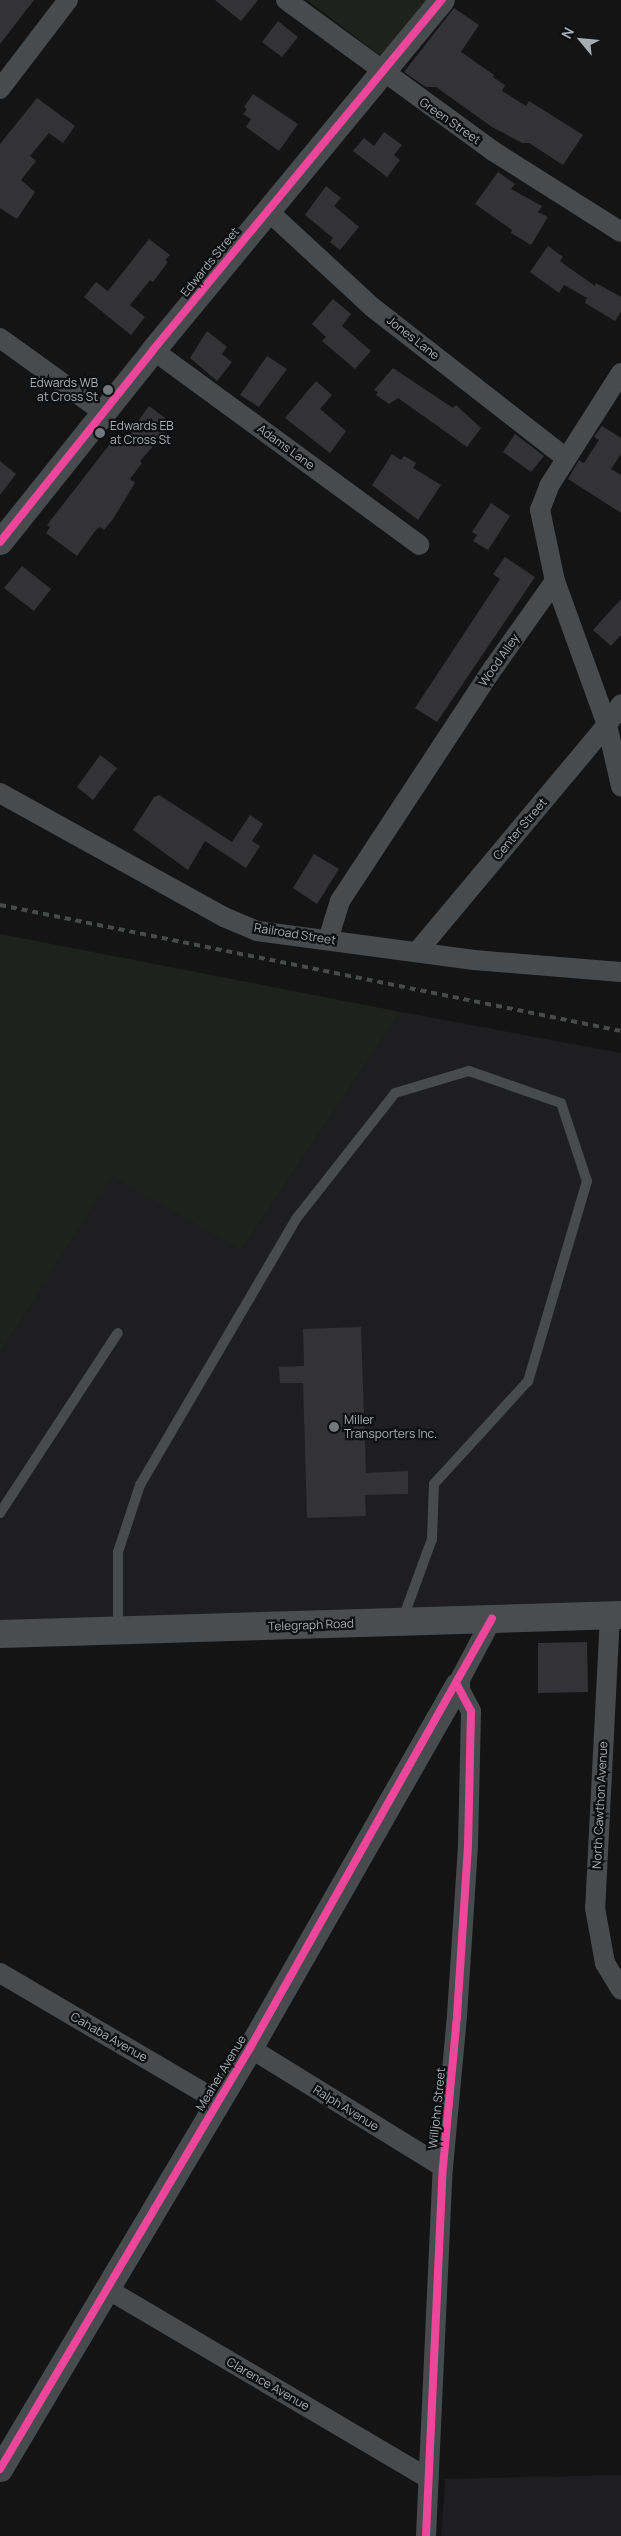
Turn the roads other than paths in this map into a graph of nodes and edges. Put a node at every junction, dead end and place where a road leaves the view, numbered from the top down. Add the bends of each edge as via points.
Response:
1 (68, 0) edge
2 (286, 0) edge
3 (442, 0) edge
4 (381, 73) junction
5 (0, 89) edge
6 (267, 210) junction
7 (621, 232) edge
8 (0, 338) edge
9 (153, 350) junction
10 (621, 373) edge
11 (103, 412) junction
12 (566, 458) junction
13 (0, 542) edge
14 (419, 545) dead end
15 (555, 581) junction
16 (621, 704) edge
17 (607, 725) junction
18 (621, 786) edge
19 (0, 793) edge
20 (328, 940) junction
21 (417, 952) junction
22 (621, 972) edge
23 (118, 1333) dead end
24 (0, 1513) edge
25 (615, 1615) edge
26 (492, 1619) junction
27 (401, 1622) junction
28 (118, 1630) junction
29 (0, 1634) edge
30 (457, 1686) junction
31 (0, 1973) edge
32 (621, 1990) edge
33 (250, 2048) junction
34 (218, 2101) junction
35 (443, 2168) junction
36 (107, 2289) junction
37 (0, 2469) edge
38 (428, 2478) junction
39 (426, 2536) edge

1 - 5 street
2 - 4 street, Green Street
3 - 4 street, Edwards Street
4 - 6 street, Edwards Street
4 - 7 street, Green Street via 493,152
6 - 9 street, Edwards Street
6 - 12 street, Jones Lane via 372,307
8 - 11 street
9 - 11 street, Edwards Street
9 - 14 street, Adams Lane
10 - 12 street
11 - 13 street, Edwards Street
12 - 15 street via 549,486 540,510
15 - 17 street
15 - 20 street, Wood Alley via 494,666 340,901
16 - 17 street, Center Street
17 - 18 street
17 - 21 street, Center Street
19 - 20 street, Railroad Street via 224,917 257,930
20 - 21 street, Railroad Street
21 - 22 street, Railroad Street
23 - 24 lane
25 - 26 main road, Telegraph Road
25 - 32 street, North Cawthon Avenue via 595,1908 606,1963
26 - 27 main road, Telegraph Road
26 - 30 street
27 - 28 main road, Telegraph Road
27 - 28 lane via 432,1539 434,1484 528,1380 587,1181 560,1103 470,1072 395,1093 296,1219 140,1485 118,1552
28 - 29 main road, Telegraph Road
30 - 33 street, Meaher Avenue
30 - 35 street, Willjohn Street via 471,1710 468,1845 458,2016
31 - 34 street, Cahaba Avenue
33 - 34 street, Meaher Avenue
33 - 35 street, Ralph Avenue
34 - 36 street, Meaher Avenue
35 - 38 street, Willjohn Street
36 - 37 street, Meaher Avenue
36 - 38 street, Clarence Avenue
38 - 39 street, Willjohn Street

